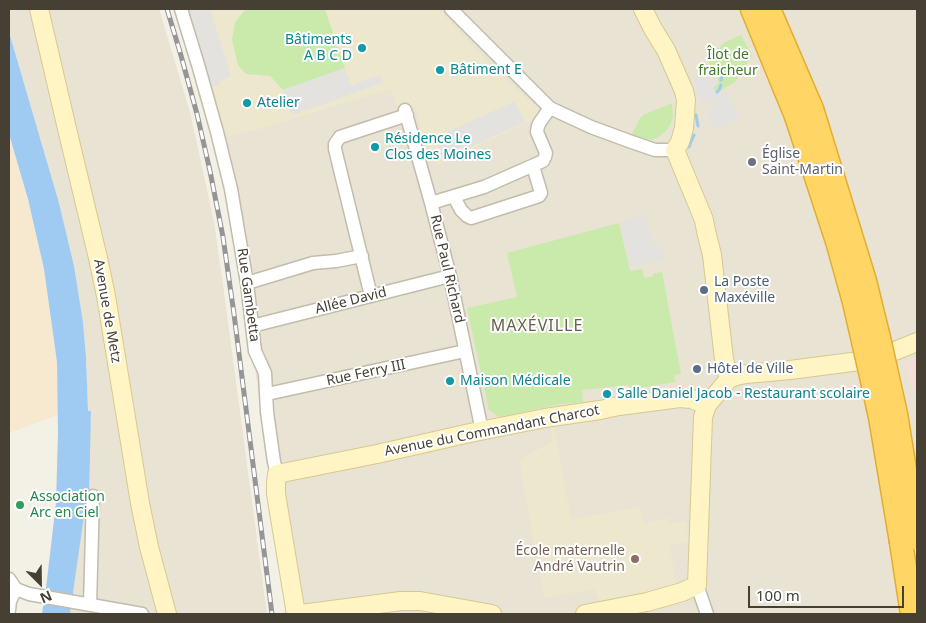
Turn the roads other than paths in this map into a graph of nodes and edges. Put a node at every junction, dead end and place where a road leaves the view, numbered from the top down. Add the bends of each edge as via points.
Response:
1 (39, 9) edge
2 (181, 9) edge
3 (451, 9) edge
4 (644, 9) edge
5 (752, 9) edge
6 (769, 9) edge
7 (550, 108) junction
8 (804, 112) junction
9 (675, 150) junction
10 (533, 166) junction
11 (454, 197) junction
12 (431, 203) junction
13 (362, 256) junction
14 (450, 276) junction
15 (247, 283) junction
16 (371, 296) junction
17 (252, 326) junction
18 (917, 342) edge
19 (465, 351) junction
20 (729, 379) junction
21 (267, 394) junction
22 (707, 405) junction
23 (482, 431) junction
24 (277, 474) junction
25 (93, 496) dead end
26 (911, 541) edge
27 (12, 584) edge
28 (697, 585) junction
29 (85, 604) junction
30 (9, 610) edge
31 (142, 614) edge
32 (167, 614) edge
33 (296, 614) edge
34 (301, 614) edge
35 (492, 614) edge
36 (585, 614) edge
37 (707, 614) edge
38 (912, 614) edge

1 - 32 street, Avenue de Metz via 98,258 140,503
2 - 15 street, Rue Gambetta via 231,189
3 - 7 street
4 - 9 street via 666,50 686,100 682,134
5 - 8 highway
6 - 8 highway
7 - 9 street via 655,150
7 - 10 street via 538,126 545,157
8 - 26 highway, bridge
9 - 20 street via 704,220
10 - 11 street
10 - 11 street via 541,193 539,196 471,218 461,210
11 - 12 street
12 - 13 street, Rue Paul Richard via 406,112 340,138 335,144 337,156
12 - 14 street, Rue Paul Richard
13 - 15 street via 313,263
13 - 16 street
14 - 16 street, Allée David
14 - 19 street, Rue Paul Richard
15 - 17 street, Rue Gambetta
16 - 17 street, Allée David
17 - 21 street, Rue Gambetta via 255,350 265,373
18 - 20 street via 875,359 746,374
19 - 21 street, Rue Ferry III
19 - 23 street, Rue Paul Richard
20 - 22 street
21 - 24 street, Rue Gambetta
22 - 23 street, Avenue du Commandant Charcot via 680,398
22 - 28 street via 702,422
23 - 24 street, Avenue du Commandant Charcot
24 - 33 street, Rue Gambetta via 276,494
25 - 29 street
26 - 38 highway
27 - 29 street via 38,596
27 - 30 street
28 - 36 street via 647,602
28 - 37 street
29 - 31 street
34 - 35 street via 420,601

